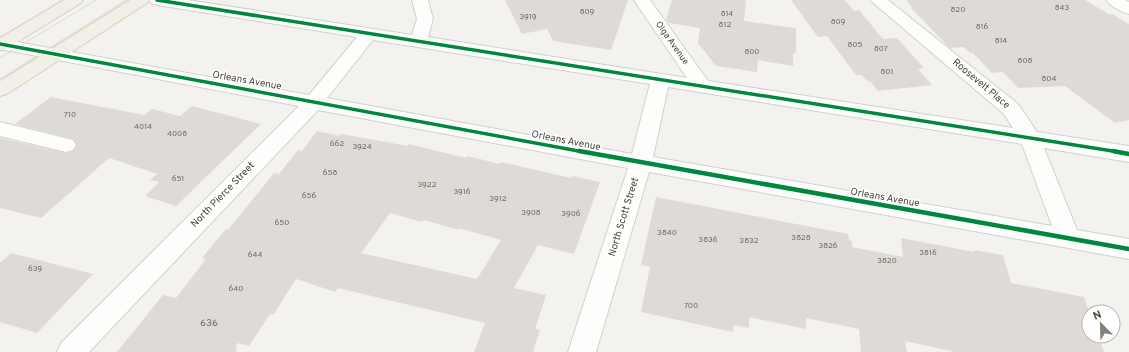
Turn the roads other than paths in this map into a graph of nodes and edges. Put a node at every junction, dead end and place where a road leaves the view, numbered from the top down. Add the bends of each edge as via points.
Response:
1 (75, 0) edge
2 (141, 0) edge
3 (157, 0) edge
4 (420, 0) edge
5 (642, 0) edge
6 (878, 0) edge
7 (1114, 0) edge
8 (1129, 9) edge
9 (369, 34) junction
10 (418, 42) junction
11 (0, 44) edge
12 (54, 55) junction
13 (660, 80) junction
14 (702, 86) junction
15 (0, 90) edge
16 (314, 102) junction
17 (0, 129) edge
18 (1030, 138) junction
19 (66, 145) dead end
20 (1129, 154) edge
21 (641, 163) junction
22 (1068, 238) junction
23 (1129, 249) edge
24 (72, 352) edge
25 (582, 352) edge

1 - 11 main road
2 - 12 main road
3 - 9 street
4 - 10 street via 425,19
5 - 14 street, Olga Avenue
6 - 18 street, Roosevelt Place via 1011,109
7 - 8 street
9 - 10 street
9 - 16 street, North Pierce Street
10 - 13 street
11 - 12 street, Orleans Avenue
12 - 15 main road
12 - 16 street, Orleans Avenue
13 - 14 street
13 - 21 street, North Scott Street
14 - 18 street
16 - 21 street, Orleans Avenue
16 - 24 street, North Pierce Street
17 - 19 street
18 - 20 street
18 - 22 street, Roosevelt Place
21 - 22 street, Orleans Avenue
21 - 25 street, North Scott Street
22 - 23 street, Orleans Avenue

